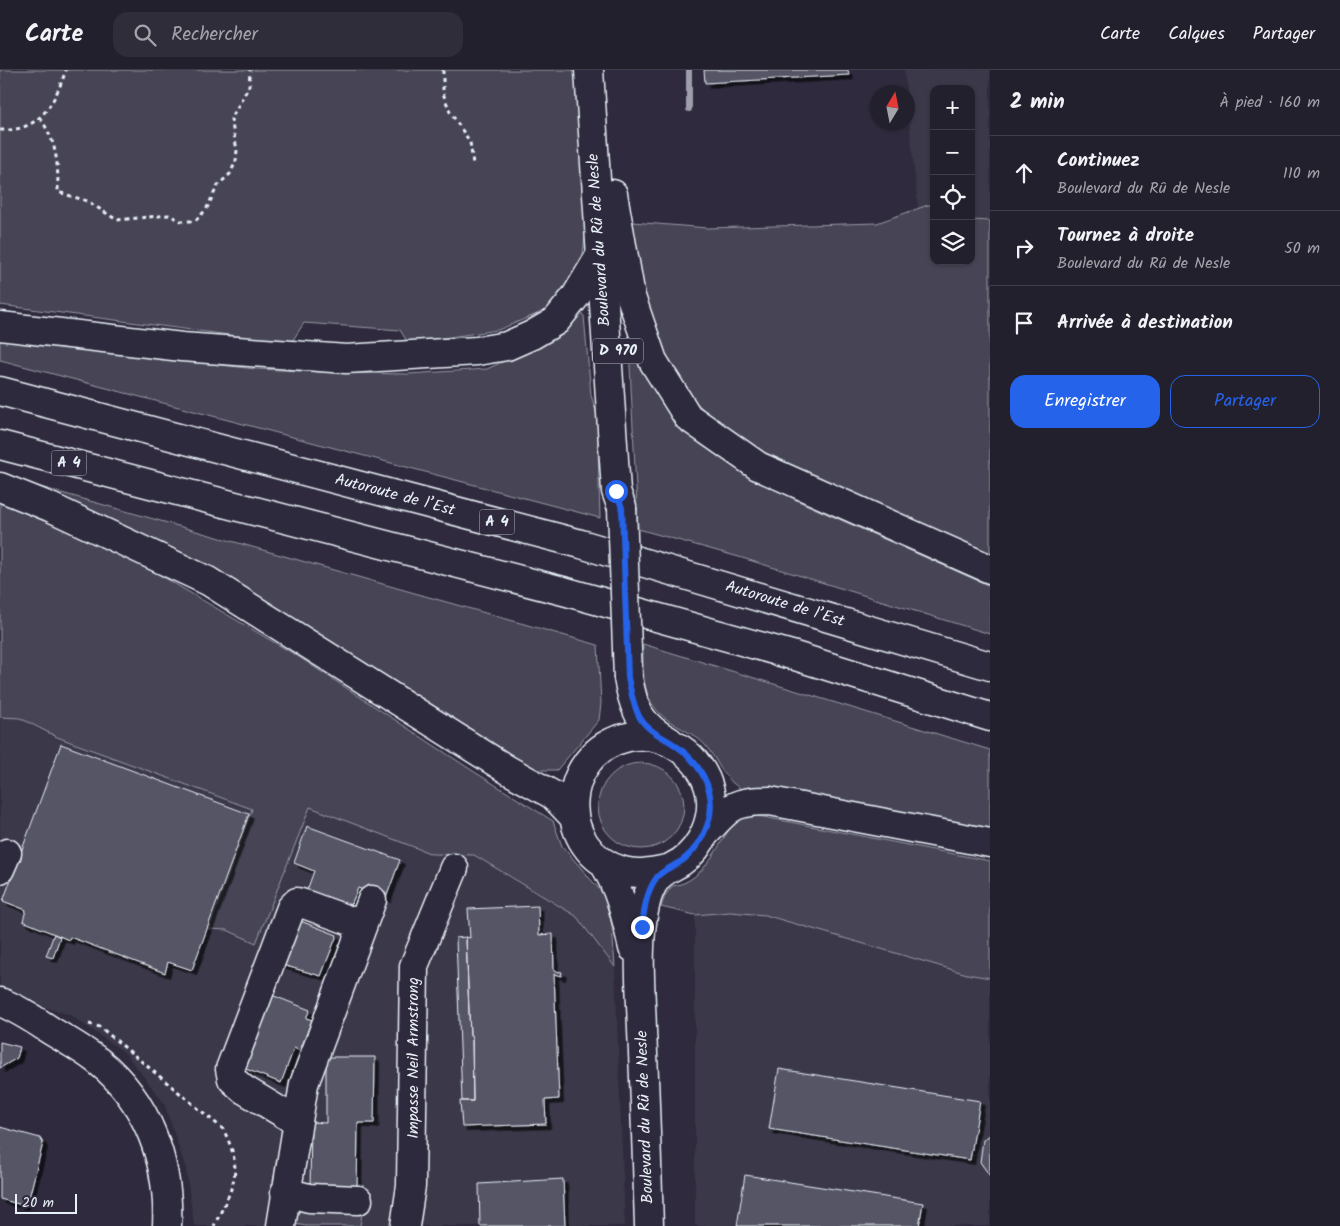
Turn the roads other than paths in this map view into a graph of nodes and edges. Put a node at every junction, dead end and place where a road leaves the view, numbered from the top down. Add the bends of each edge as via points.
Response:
1 (589, 70) edge
2 (608, 70) edge
3 (613, 194) junction
4 (600, 256) junction
5 (0, 326) edge
6 (0, 391) edge
7 (0, 445) edge
8 (0, 487) edge
9 (622, 508) junction
10 (990, 569) edge
11 (990, 666) edge
12 (628, 678) junction
13 (990, 717) edge
14 (672, 743) junction
15 (608, 744) junction
16 (574, 817) junction
17 (705, 834) junction
18 (990, 843) edge
19 (603, 862) junction
20 (454, 868) dead end
21 (667, 869) junction
22 (0, 1002) edge
23 (642, 1009) junction
24 (0, 1019) edge
25 (65, 1039) junction
26 (296, 1121) junction
27 (285, 1192) junction
28 (358, 1200) dead end
29 (281, 1224) edge
30 (167, 1226) edge
31 (406, 1226) edge
32 (649, 1226) edge

1 - 4 main road, Boulevard du Rû de Nesle / D 970
2 - 3 main road, D 970
3 - 9 main road, D 970 via 610,218 626,489
3 - 10 main road via 632,296 653,361 688,417 758,466
4 - 5 main road via 576,296 556,321 507,346 477,351 346,359 182,347
4 - 9 main road, Boulevard du Rû de Nesle / D 970 via 616,491
6 - 11 main road, Autoroute de l’Est / A 4 via 581,544
7 - 13 main road, A 4 via 567,592 795,656
8 - 16 main road via 208,581 553,795
9 - 12 main road, Boulevard du Rû de Nesle / D 970, bridge
12 - 14 main road, Boulevard du Rû de Nesle / D 970 via 640,719
12 - 15 main road, Boulevard du Rû de Nesle / D 970 via 624,720
14 - 15 main road, Boulevard du Rû de Nesle via 644,736
14 - 17 main road, Boulevard du Rû de Nesle via 690,755 703,772 710,792
15 - 16 main road, Boulevard du Rû de Nesle via 594,754 576,783
16 - 19 main road, Boulevard du Rû de Nesle via 579,835
17 - 18 main road via 725,812 745,801 770,800
17 - 21 main road, Boulevard du Rû de Nesle via 682,861
19 - 21 main road, Boulevard du Rû de Nesle via 645,874
19 - 23 main road, Boulevard du Rû de Nesle via 616,883 624,906
20 - 31 main road, Impasse Neil Armstrong via 414,966 412,1176
21 - 23 main road, Boulevard du Rû de Nesle via 654,883 645,907
22 - 25 main road
23 - 32 main road, Boulevard du Rû de Nesle
24 - 25 main road
25 - 30 main road via 111,1072 126,1088 143,1116 162,1162
26 - 26 main road via 243,1089 232,1079 230,1069 291,908 297,902 367,913 304,1084
26 - 27 main road
27 - 28 main road via 310,1198
27 - 29 main road

